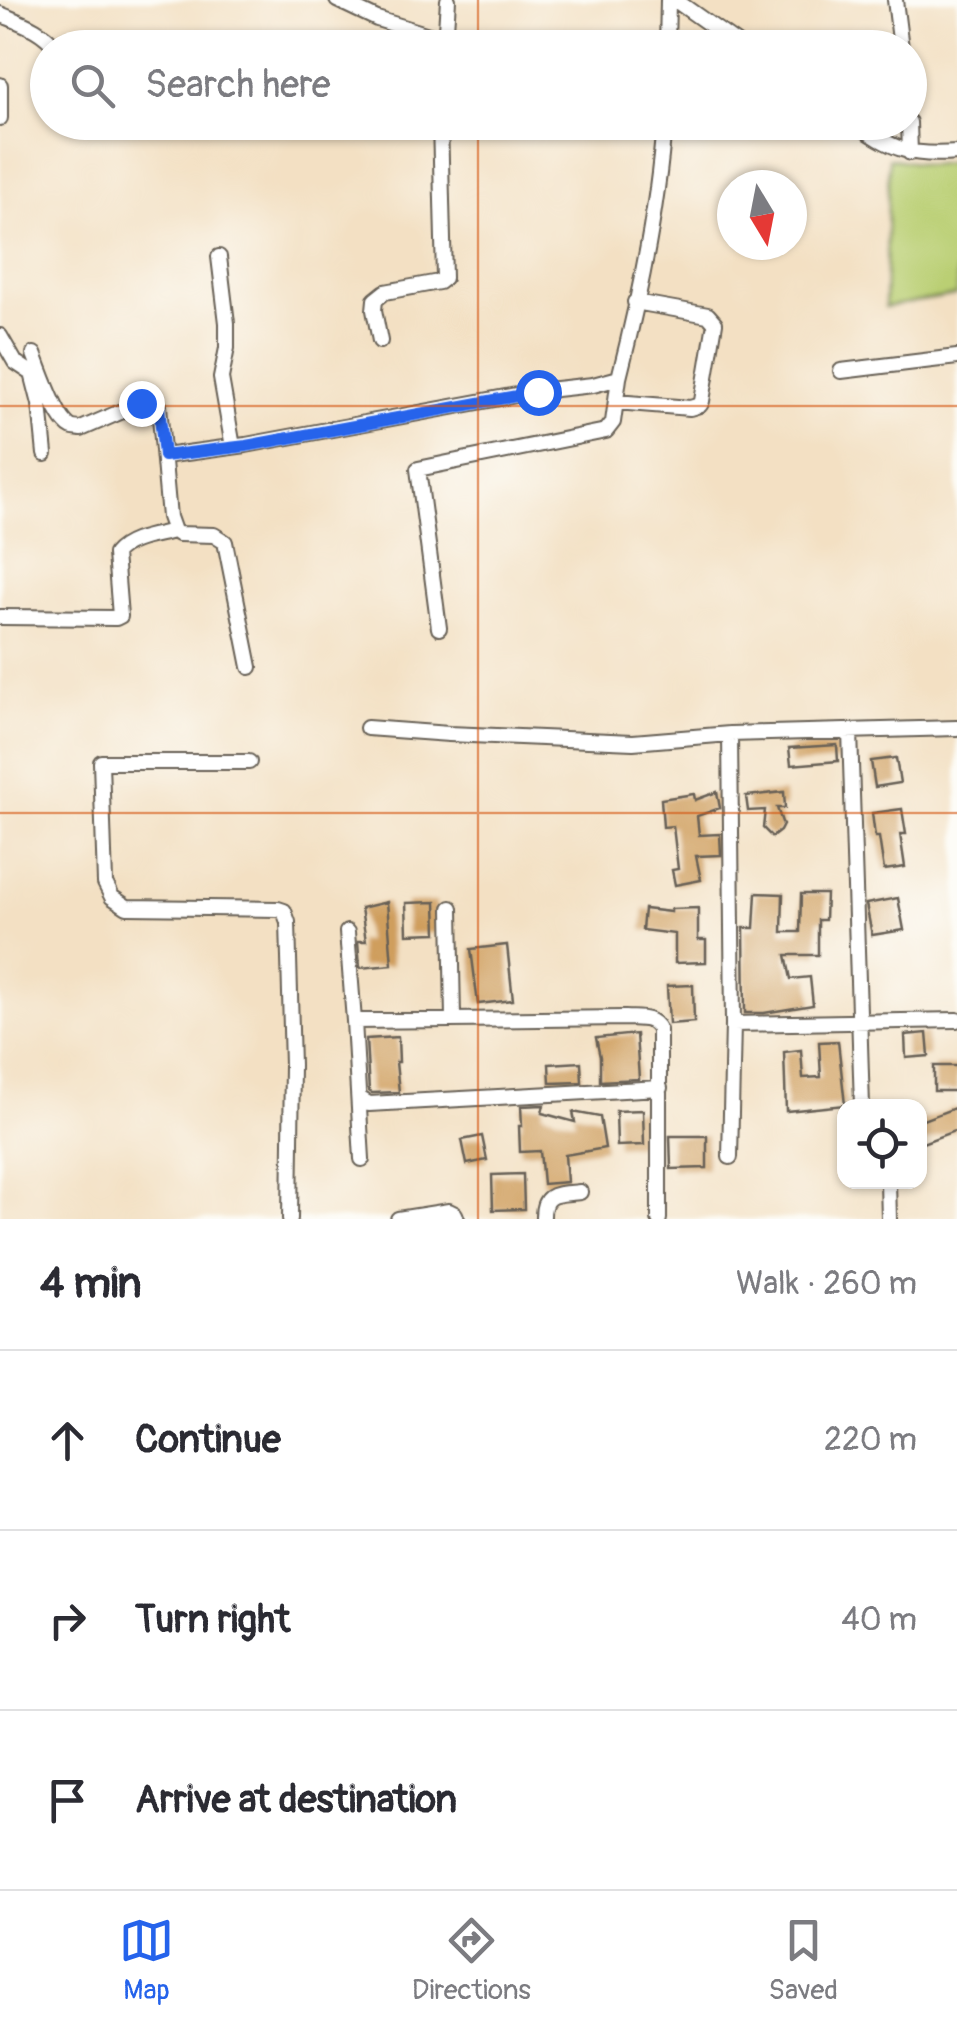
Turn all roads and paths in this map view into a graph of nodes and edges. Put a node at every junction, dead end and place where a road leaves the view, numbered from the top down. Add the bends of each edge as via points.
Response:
1 (336, 0) edge
2 (448, 0) edge
3 (672, 0) edge
4 (895, 0) edge
5 (0, 14) edge
6 (37, 30) edge
7 (407, 30) edge
8 (446, 30) edge
9 (668, 30) edge
10 (716, 30) edge
11 (899, 30) edge
12 (0, 85) edge
13 (0, 118) edge
14 (440, 140) edge
15 (662, 140) edge
16 (883, 140) edge
17 (910, 140) edge
18 (910, 153) junction
19 (957, 153) edge
20 (219, 257) dead end
21 (635, 302) junction
22 (0, 336) edge
23 (380, 341) dead end
24 (34, 354) dead end
25 (957, 357) edge
26 (18, 364) junction
27 (0, 368) edge
28 (842, 371) dead end
29 (39, 378) junction
30 (619, 378) junction
31 (616, 402) junction
32 (233, 447) junction
33 (46, 454) dead end
34 (164, 456) junction
35 (174, 532) junction
36 (0, 617) edge
37 (438, 628) dead end
38 (250, 667) dead end
39 (367, 728) dead end
40 (957, 728) edge
41 (850, 730) junction
42 (730, 734) junction
43 (249, 762) dead end
44 (451, 908) dead end
45 (347, 932) dead end
46 (454, 1018) junction
47 (957, 1020) edge
48 (860, 1021) junction
49 (354, 1022) junction
50 (733, 1024) junction
51 (660, 1088) junction
52 (358, 1092) junction
53 (862, 1099) edge
54 (730, 1157) dead end
55 (362, 1159) dead end
56 (888, 1189) edge
57 (580, 1192) dead end
58 (290, 1219) edge
59 (398, 1219) edge
60 (457, 1219) edge
61 (543, 1219) edge
62 (659, 1219) edge
63 (888, 1219) edge

1 - 7 street
2 - 8 street
3 - 9 street
3 - 10 street
4 - 11 street
5 - 6 street
12 - 13 street
14 - 23 street via 444,278 375,300
15 - 21 street
16 - 18 street
17 - 18 street
18 - 19 street
20 - 32 street via 227,323 221,378
21 - 30 street
21 - 31 street via 712,317 702,400 690,408
22 - 26 street
24 - 29 street
25 - 28 street
26 - 27 street
26 - 29 street
29 - 33 street
29 - 34 street via 75,429 156,403
30 - 31 street
30 - 32 street
31 - 37 street via 613,422 595,434 418,469
32 - 34 street
34 - 35 street
35 - 36 street via 116,551 116,618
35 - 38 street via 214,534 225,542
39 - 42 street via 632,742
40 - 41 street
41 - 42 street
41 - 48 street
42 - 50 street
43 - 58 street via 101,762 105,883 128,907 284,911
44 - 46 street
45 - 49 street
46 - 49 street
46 - 51 street via 646,1019 659,1030
47 - 48 street
48 - 50 street
48 - 53 street
49 - 52 street
50 - 54 street
51 - 52 street via 369,1104
51 - 62 street
52 - 55 street
56 - 63 street
57 - 61 street via 550,1196
59 - 60 street via 449,1211

